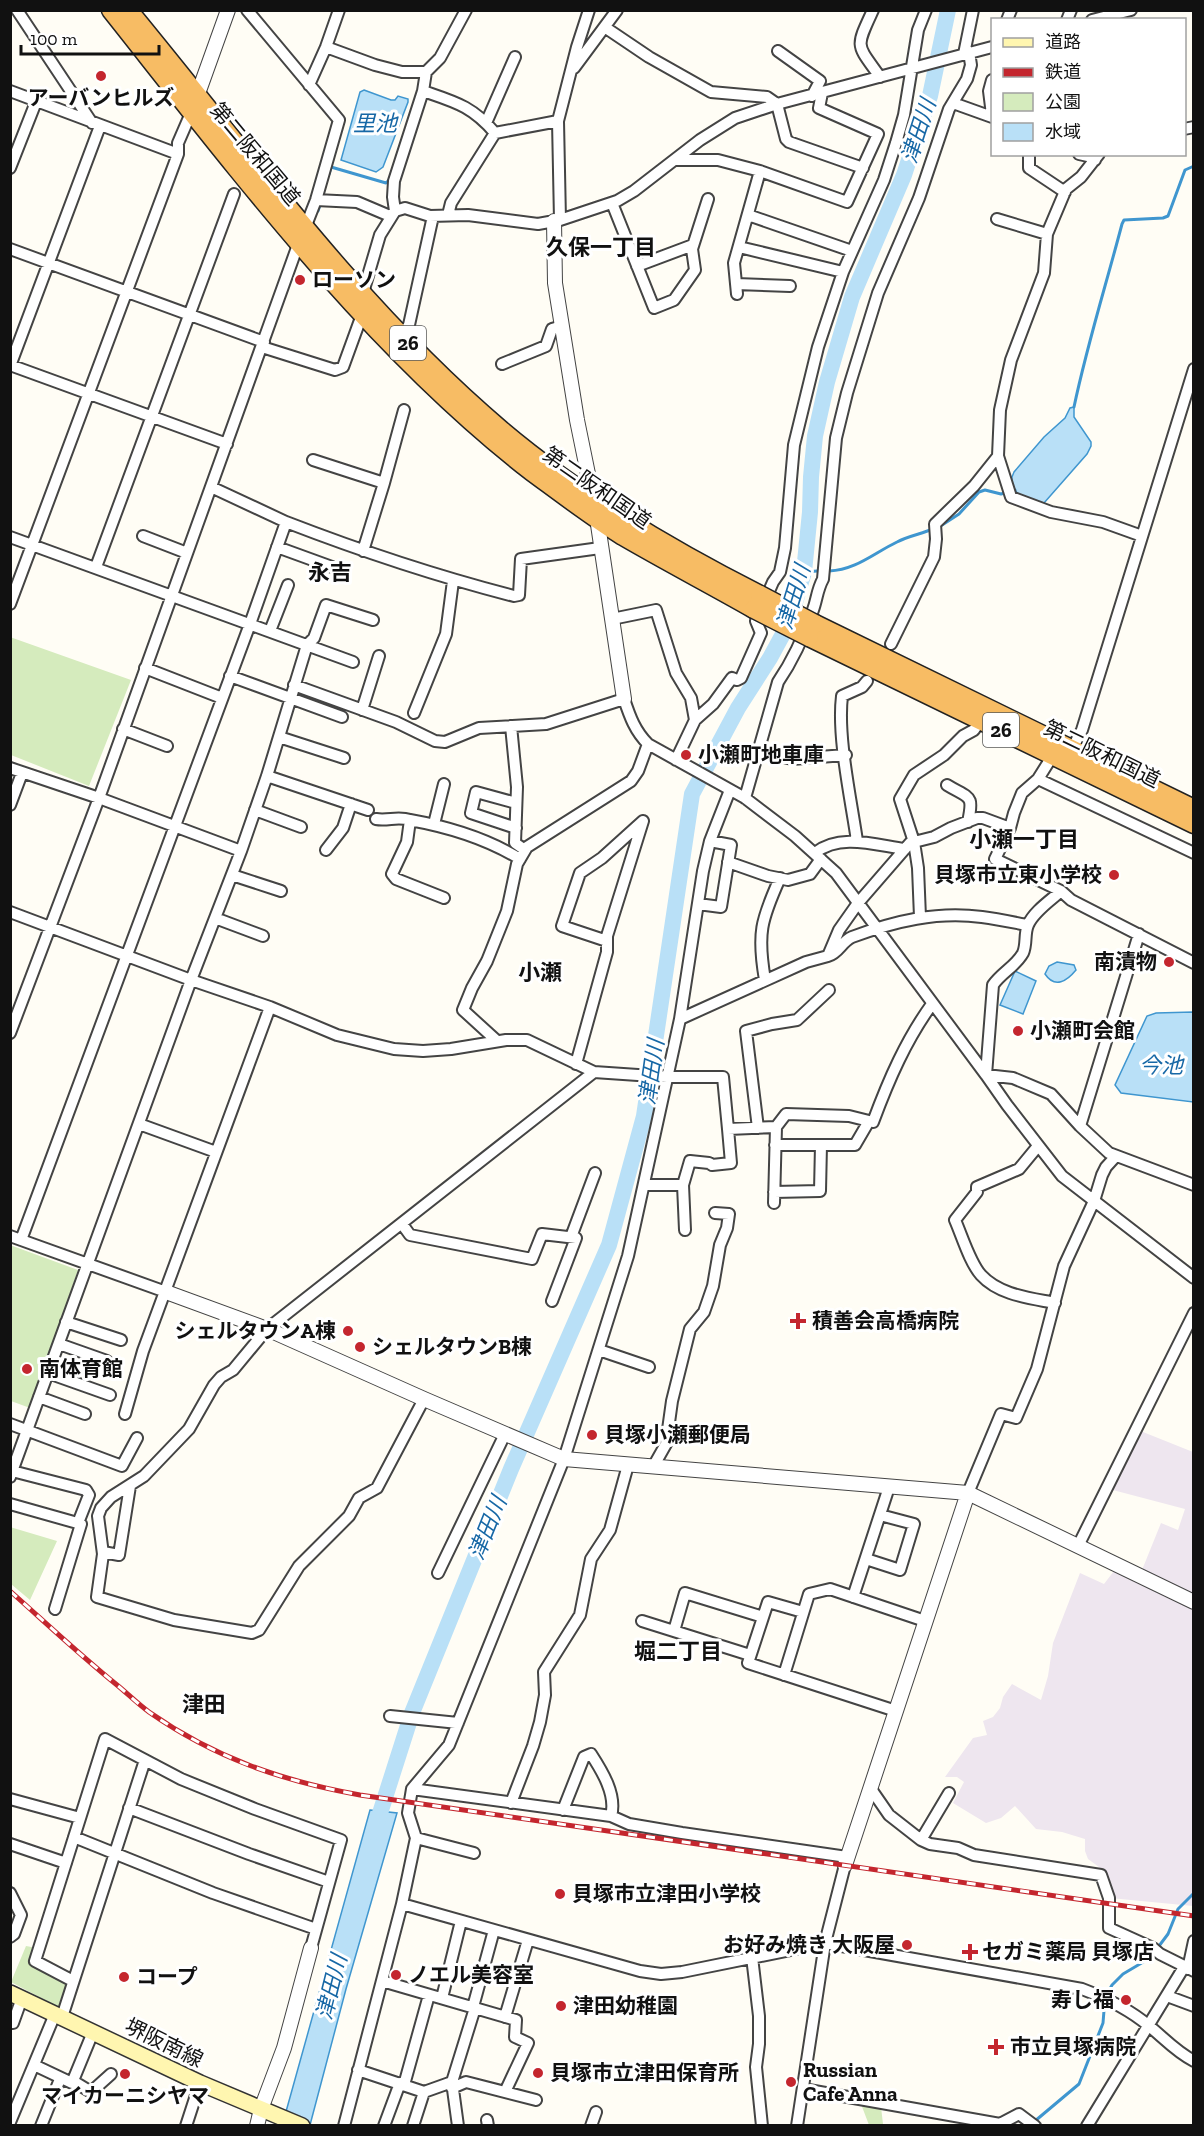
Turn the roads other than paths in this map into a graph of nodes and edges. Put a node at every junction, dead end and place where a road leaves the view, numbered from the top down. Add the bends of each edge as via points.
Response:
1 (17, 10) edge
2 (99, 10) edge
3 (111, 10) edge
4 (128, 10) edge
5 (228, 10) edge
6 (247, 10) edge
7 (339, 10) edge
8 (466, 10) edge
9 (589, 10) edge
10 (617, 10) edge
11 (873, 10) edge
12 (926, 10) edge
13 (973, 10) edge
14 (1131, 10) edge
15 (137, 18) edge
16 (1100, 18) edge
17 (606, 28) junction
18 (326, 46) junction
19 (991, 47) edge
20 (778, 51) dead end
21 (145, 53) junction
22 (967, 53) junction
23 (515, 57) dead end
24 (912, 68) junction
25 (426, 72) junction
26 (571, 72) junction
27 (880, 77) junction
28 (991, 84) edge
29 (309, 85) junction
30 (10, 91) edge
31 (423, 91) junction
32 (817, 94) junction
33 (198, 95) junction
34 (36, 102) junction
35 (953, 103) junction
36 (777, 104) junction
37 (991, 104) edge
38 (191, 113) junction
39 (991, 115) edge
40 (558, 121) junction
41 (486, 123) junction
42 (96, 125) junction
43 (495, 133) junction
44 (178, 154) junction
45 (1029, 156) edge
46 (1097, 157) edge
47 (675, 160) junction
48 (10, 168) edge
49 (863, 168) junction
50 (760, 171) junction
51 (1065, 192) junction
52 (234, 194) dead end
53 (708, 199) dead end
54 (316, 200) junction
55 (612, 203) junction
56 (392, 213) junction
57 (448, 215) junction
58 (748, 215) junction
59 (433, 216) junction
60 (997, 219) dead end
61 (557, 220) junction
62 (1047, 234) junction
63 (302, 235) junction
64 (693, 245) junction
65 (739, 247) junction
66 (10, 249) edge
67 (852, 251) junction
68 (48, 263) junction
69 (637, 266) junction
70 (843, 272) junction
71 (790, 286) dead end
72 (126, 292) junction
73 (362, 293) junction
74 (363, 314) junction
75 (190, 315) junction
76 (562, 326) junction
77 (402, 336) junction
78 (263, 344) junction
79 (502, 364) dead end
80 (11, 365) edge
81 (1194, 369) edge
82 (88, 394) junction
83 (404, 410) dead end
84 (153, 417) junction
85 (227, 444) junction
86 (998, 456) junction
87 (313, 460) dead end
88 (384, 483) junction
89 (211, 487) junction
90 (593, 498) junction
91 (597, 519) junction
92 (286, 522) junction
93 (143, 536) dead end
94 (1142, 536) junction
95 (10, 537) edge
96 (32, 545) junction
97 (277, 547) junction
98 (600, 548) junction
99 (363, 551) junction
100 (187, 553) junction
101 (96, 567) junction
102 (332, 567) dead end
103 (453, 580) junction
104 (288, 585) dead end
105 (172, 595) junction
106 (757, 602) junction
107 (10, 604) edge
108 (612, 619) junction
109 (373, 620) dead end
110 (250, 624) junction
111 (270, 631) junction
112 (812, 631) junction
113 (891, 644) dead end
114 (307, 645) junction
115 (379, 656) dead end
116 (353, 662) dead end
117 (145, 668) junction
118 (230, 676) junction
119 (867, 681) dead end
120 (294, 685) junction
121 (222, 699) junction
122 (624, 699) junction
123 (290, 700) junction
124 (362, 710) junction
125 (414, 713) dead end
126 (342, 717) dead end
127 (695, 720) junction
128 (981, 720) junction
129 (512, 726) junction
130 (123, 729) junction
131 (279, 737) junction
132 (648, 744) junction
133 (167, 746) dead end
134 (1072, 749) junction
135 (759, 751) junction
136 (846, 755) junction
137 (1053, 755) junction
138 (344, 758) dead end
139 (676, 760) junction
140 (10, 768) edge
141 (22, 772) junction
142 (267, 776) junction
143 (1038, 779) junction
144 (444, 784) dead end
145 (947, 785) dead end
146 (730, 790) junction
147 (99, 798) junction
148 (745, 798) junction
149 (516, 802) junction
150 (351, 804) junction
151 (10, 805) edge
152 (1194, 809) edge
153 (255, 810) junction
154 (410, 820) junction
155 (968, 822) junction
156 (434, 824) junction
157 (1194, 824) edge
158 (173, 826) junction
159 (301, 828) dead end
160 (516, 828) junction
161 (1010, 828) junction
162 (710, 841) junction
163 (857, 841) junction
164 (915, 842) junction
165 (904, 849) junction
166 (326, 850) dead end
167 (241, 851) junction
168 (1194, 853) edge
169 (523, 855) junction
170 (818, 856) junction
171 (728, 862) junction
172 (232, 875) junction
173 (780, 878) junction
174 (281, 891) dead end
175 (1061, 891) junction
176 (444, 898) dead end
177 (858, 903) junction
178 (698, 904) junction
179 (10, 912) edge
180 (920, 917) junction
181 (215, 918) junction
182 (1028, 925) junction
183 (50, 927) junction
184 (877, 929) junction
185 (1139, 934) junction
186 (263, 936) dead end
187 (607, 941) junction
188 (126, 956) junction
189 (828, 956) junction
190 (1194, 963) edge
191 (191, 980) junction
192 (765, 980) junction
193 (829, 990) dead end
194 (933, 1004) junction
195 (270, 1007) junction
196 (680, 1019) junction
197 (10, 1033) edge
198 (497, 1041) junction
199 (576, 1064) junction
200 (594, 1072) junction
201 (986, 1075) junction
202 (667, 1077) junction
203 (869, 1121) junction
204 (139, 1124) junction
205 (1080, 1126) junction
206 (776, 1127) junction
207 (758, 1128) junction
208 (728, 1129) junction
209 (775, 1145) junction
210 (821, 1145) junction
211 (1038, 1146) junction
212 (216, 1152) junction
213 (1116, 1156) junction
214 (595, 1173) dead end
215 (644, 1185) junction
216 (684, 1185) junction
217 (1194, 1185) edge
218 (1094, 1201) junction
219 (715, 1213) dead end
220 (402, 1224) junction
221 (685, 1230) dead end
222 (16, 1238) edge
223 (577, 1238) junction
224 (87, 1264) junction
225 (1194, 1278) edge
226 (166, 1292) junction
227 (552, 1302) dead end
228 (1055, 1303) junction
229 (1194, 1313) edge
230 (66, 1322) junction
231 (267, 1329) junction
232 (121, 1340) dead end
233 (59, 1344) junction
234 (599, 1350) junction
235 (107, 1361) dead end
236 (649, 1367) dead end
237 (48, 1373) junction
238 (110, 1395) dead end
239 (39, 1397) junction
240 (424, 1399) junction
241 (85, 1414) dead end
242 (125, 1414) dead end
243 (10, 1424) edge
244 (28, 1430) junction
245 (505, 1434) junction
246 (137, 1438) dead end
247 (564, 1459) junction
248 (628, 1465) junction
249 (653, 1467) junction
250 (11, 1474) edge
251 (130, 1486) junction
252 (890, 1487) junction
253 (968, 1493) junction
254 (10, 1504) edge
255 (880, 1515) junction
256 (78, 1523) junction
257 (1078, 1546) junction
258 (103, 1552) junction
259 (866, 1559) junction
260 (438, 1573) dead end
261 (853, 1597) junction
262 (1194, 1602) edge
263 (55, 1609) dead end
264 (803, 1612) junction
265 (763, 1617) junction
266 (642, 1621) dead end
267 (926, 1621) junction
268 (674, 1631) junction
269 (750, 1654) junction
270 (784, 1675) junction
271 (896, 1711) junction
272 (390, 1716) dead end
273 (458, 1723) junction
274 (145, 1760) junction
275 (412, 1789) junction
276 (871, 1789) junction
277 (949, 1793) dead end
278 (10, 1799) edge
279 (511, 1803) junction
280 (129, 1808) junction
281 (563, 1810) junction
282 (611, 1816) junction
283 (80, 1818) junction
284 (74, 1837) junction
285 (416, 1838) junction
286 (921, 1840) junction
287 (10, 1844) edge
288 (474, 1853) dead end
289 (114, 1854) junction
290 (846, 1861) junction
291 (66, 1863) junction
292 (329, 1882) junction
293 (10, 1893) edge
294 (402, 1904) junction
295 (461, 1921) junction
296 (316, 1929) junction
297 (494, 1930) junction
298 (10, 1937) edge
299 (528, 1940) junction
300 (1194, 1941) edge
301 (825, 1943) junction
302 (311, 1948) joint
303 (752, 1957) junction
304 (1188, 1969) edge
305 (73, 1981) junction
306 (382, 1981) junction
307 (16, 1995) edge
308 (429, 1995) junction
309 (1167, 1996) junction
310 (442, 1998) junction
311 (1194, 2006) edge
312 (474, 2008) junction
313 (58, 2015) junction
314 (506, 2017) junction
315 (10, 2023) edge
316 (1148, 2024) junction
317 (93, 2032) junction
318 (1194, 2061) edge
319 (33, 2066) junction
320 (358, 2070) junction
321 (111, 2074) dead end
322 (60, 2079) junction
323 (73, 2081) junction
324 (200, 2083) junction
325 (402, 2084) junction
326 (452, 2085) junction
327 (803, 2089) junction
328 (424, 2092) junction
329 (505, 2092) junction
330 (537, 2100) dead end
331 (261, 2109) junction
332 (596, 2112) dead end
333 (10, 2122) edge
334 (41, 2126) edge
335 (186, 2126) edge
336 (257, 2126) edge
337 (302, 2126) edge
338 (344, 2126) edge
339 (384, 2126) edge
340 (412, 2126) edge
341 (458, 2126) edge
342 (591, 2126) edge
343 (762, 2126) edge
344 (797, 2126) edge
345 (1035, 2126) edge
346 (1087, 2126) edge

1 - 42 street
2 - 21 highway, 26 via 117,32
3 - 21 highway, 第二阪和国道 / 26
4 - 15 highway, 第二阪和国道 / 26
5 - 33 street
6 - 29 street
7 - 18 street
8 - 25 street via 440,58
9 - 26 street
10 - 17 street
11 - 27 street via 859,39
12 - 24 street via 918,30
13 - 22 street
14 - 16 street
15 - 33 highway, 第二阪和国道 / 26
17 - 26 street
17 - 36 street via 711,92 767,97
18 - 25 street via 375,65 402,72
18 - 29 street
19 - 22 street
20 - 32 street via 820,81
21 - 38 highway, 第二阪和国道 / 26
22 - 24 street
22 - 35 street via 971,65
23 - 41 street
24 - 27 street
24 - 67 street via 890,162
25 - 31 street
26 - 40 street
27 - 32 street
28 - 37 street
29 - 54 street via 339,120
30 - 34 street
31 - 41 street via 464,106
31 - 56 street via 394,181
32 - 36 street
32 - 49 street via 819,108 878,134
33 - 38 street
33 - 63 highway, 第二阪和国道 / 26
34 - 42 street
34 - 48 street
35 - 39 street
35 - 135 street via 863,336 836,438 823,579 800,644 778,682
36 - 47 street via 735,118
36 - 49 street via 789,142
38 - 44 street via 178,143
38 - 63 highway, 第二阪和国道 / 26
40 - 43 street
40 - 61 street
41 - 43 street
42 - 44 street
42 - 68 street
43 - 57 street
44 - 72 street
45 - 51 street via 1029,168
46 - 51 street
47 - 50 street via 718,160
47 - 55 street
49 - 50 street via 848,202
50 - 58 street
51 - 62 street
52 - 75 street
53 - 64 street
54 - 56 street via 357,202
54 - 63 street
55 - 61 street
55 - 69 street
56 - 59 street via 405,208
56 - 73 street via 380,235
57 - 59 street
57 - 61 street via 538,224
58 - 65 street
58 - 67 street
59 - 77 street via 409,325
60 - 62 street
61 - 76 street via 555,283
62 - 86 street via 1044,273 1011,360 1000,410
63 - 73 highway, 第二阪和国道 / 26
63 - 74 highway, 第二阪和国道 / 26
63 - 78 street
64 - 69 street
64 - 69 street via 695,270 674,300 654,308
65 - 70 street
65 - 71 street via 734,263 737,289
66 - 68 street
67 - 70 street
68 - 72 street
68 - 80 street
70 - 127 street via 818,347 794,445 785,548 780,572 756,621 761,633 741,678 732,678
72 - 75 street
72 - 82 street
73 - 74 street
73 - 77 highway, 第二阪和国道 / 26
74 - 78 street via 344,367 335,370
74 - 91 highway, 第二阪和国道 / 26 via 471,420
75 - 78 street
75 - 84 street
76 - 79 street via 552,329 546,346
76 - 90 street
77 - 90 highway, 第二阪和国道 / 26 via 499,428
78 - 85 street
80 - 82 street
81 - 94 street
82 - 84 street
82 - 96 street
83 - 88 street
84 - 85 street
84 - 101 street
85 - 89 street
86 - 94 street via 1010,494 1051,512 1102,522
86 - 113 street via 935,524 934,558
87 - 88 street
88 - 99 street
89 - 92 street
89 - 100 street
90 - 91 street
90 - 106 highway, 第二阪和国道 / 26
91 - 98 street
91 - 106 highway, 第二阪和国道 / 26 via 666,561
92 - 97 street
92 - 99 street
93 - 100 street
94 - 134 street via 1082,730
95 - 96 street
96 - 101 street
96 - 107 street
97 - 102 street
97 - 110 street
98 - 103 street via 521,559 519,595
98 - 108 street
99 - 103 street
100 - 105 street
101 - 105 street
103 - 125 street via 446,634
104 - 111 street
105 - 110 street
105 - 117 street
106 - 112 highway, 第二阪和国道 / 26, bridge
108 - 122 street
108 - 127 street via 656,610 676,673 691,698
109 - 114 street via 326,605 314,638
110 - 111 street
110 - 118 street
111 - 114 street
112 - 128 highway, 第二阪和国道 / 26
112 - 134 highway, 第二阪和国道 / 26
114 - 116 street
114 - 120 street
115 - 124 street
117 - 121 street
117 - 130 street
118 - 121 street
118 - 123 street
119 - 136 street via 842,696
120 - 123 street
120 - 124 street
121 - 158 street
122 - 129 street via 546,724
122 - 132 street via 632,722
123 - 126 street
123 - 131 street
124 - 129 street via 435,741 445,742 478,728
127 - 139 street
128 - 137 highway, 第二阪和国道 / 26
128 - 164 street via 944,755 914,775 900,799
129 - 149 street
130 - 133 street
130 - 147 street
131 - 138 street
131 - 142 street
132 - 139 street
132 - 169 street via 631,781 527,847
134 - 137 street
134 - 152 highway, 第二阪和国道 / 26
135 - 136 street via 792,759
135 - 148 street
136 - 163 street
137 - 143 street
137 - 157 highway, 第二阪和国道 / 26
139 - 146 street
140 - 141 street
141 - 147 street
141 - 151 street
142 - 150 street
142 - 153 street
143 - 161 street via 1022,793
143 - 168 street
144 - 156 street
145 - 155 street via 972,803
146 - 148 street
146 - 162 street
147 - 158 street
147 - 183 street
148 - 170 street
149 - 160 street
149 - 160 street via 476,792 471,813
150 - 154 street via 385,821 402,817
150 - 166 street via 343,828
153 - 159 street
153 - 167 street
154 - 156 street
154 - 176 street via 407,842 392,874
155 - 161 street via 983,818
155 - 164 street
156 - 169 street
158 - 167 street
158 - 188 street
160 - 169 street via 515,843
161 - 175 street via 995,859
162 - 171 street via 731,845
162 - 178 street
163 - 165 street
163 - 170 street via 822,847
164 - 165 street
164 - 180 street
165 - 177 street
167 - 172 street
169 - 198 street via 507,911 463,1010
170 - 173 street via 810,874 788,880
170 - 177 street
171 - 173 street
171 - 178 street via 721,907
172 - 174 street
172 - 181 street
173 - 192 street via 762,925
175 - 182 street
175 - 185 street via 1071,900
177 - 184 street
177 - 189 street via 839,930
178 - 196 street
179 - 183 street
180 - 182 street via 982,916
180 - 184 street
181 - 186 street
181 - 191 street
182 - 201 street via 1022,955 993,985
183 - 188 street
183 - 197 street
184 - 189 street via 848,938 835,954
184 - 194 street
185 - 190 street
185 - 205 street
187 - 187 street via 562,926 580,873 643,821
187 - 199 street
188 - 191 street
188 - 222 street
189 - 192 street
191 - 195 street
191 - 204 street
192 - 196 street
193 - 207 street via 797,1020 746,1031
194 - 201 street
194 - 203 street via 914,1029 873,1122
195 - 198 street via 337,1035 394,1049 451,1049
195 - 212 street
196 - 202 street
198 - 199 street via 526,1040
199 - 200 street
200 - 202 street
200 - 220 street
201 - 205 street via 1013,1078 1051,1094
201 - 211 street
202 - 208 street via 723,1077
202 - 215 street
203 - 206 street via 849,1116 786,1114
203 - 210 street via 855,1145
204 - 212 street
204 - 224 street
205 - 213 street
206 - 207 street
206 - 209 street
207 - 208 street
208 - 216 street via 731,1163 690,1161
209 - 210 street
209 - 210 street via 774,1197 820,1191
211 - 218 street via 1062,1176
211 - 228 street via 1019,1169 977,1187 955,1220 981,1275 997,1287
212 - 226 street
213 - 217 street
213 - 218 street via 1102,1175
214 - 223 street
215 - 216 street
215 - 234 street via 628,1256
216 - 221 street
218 - 225 street
218 - 228 street via 1064,1266
219 - 249 street via 729,1214 713,1286 704,1312 690,1329 666,1444
220 - 223 street via 410,1234 532,1259 542,1234
220 - 231 street
222 - 224 street
223 - 227 street
224 - 226 street
224 - 230 street
226 - 231 street
226 - 242 street via 143,1351
228 - 253 street via 1037,1369 1016,1418 1001,1414
229 - 257 street
230 - 232 street
230 - 233 street
231 - 240 street
231 - 251 street via 233,1370 214,1385 189,1429
233 - 235 street
233 - 237 street
234 - 236 street
234 - 247 street
237 - 238 street
237 - 239 street
239 - 241 street
239 - 244 street
240 - 245 street
240 - 258 street via 377,1488 359,1498 350,1516 299,1566 259,1630 252,1633 213,1628 100,1600 97,1597
243 - 244 street
244 - 246 street via 122,1466
244 - 250 street
245 - 247 street
245 - 260 street
247 - 248 street
247 - 273 street
248 - 249 street
248 - 279 street via 610,1530 591,1559 580,1615 544,1672 540,1722
249 - 252 street
250 - 256 street via 86,1490 89,1495
251 - 258 street via 101,1508 98,1516
251 - 258 street via 118,1555
252 - 253 street
252 - 255 street
253 - 257 street
253 - 267 street
254 - 256 street
255 - 259 street
255 - 259 street via 914,1524 900,1570
256 - 263 street via 81,1524
257 - 262 street
259 - 261 street
261 - 264 street via 830,1589 808,1594
261 - 267 street
264 - 265 street via 768,1602
264 - 270 street
265 - 268 street via 685,1593
265 - 269 street
266 - 268 street
267 - 271 street
268 - 269 street
269 - 270 street via 747,1663
270 - 271 street
271 - 276 street
272 - 273 street
273 - 275 street via 449,1745
274 - 280 street
274 - 283 street via 105,1739
274 - 292 street via 181,1779 341,1840
275 - 279 street
275 - 285 street via 408,1813
276 - 286 street via 890,1815
276 - 290 street
277 - 286 street
278 - 283 street
279 - 281 street
280 - 289 street
280 - 292 street
281 - 282 street
281 - 282 street via 584,1757 591,1754 611,1797
282 - 290 street via 629,1824
283 - 284 street
284 - 289 street
284 - 291 street
285 - 288 street
285 - 294 street
286 - 304 street via 974,1855 1101,1875 1109,1904 1109,1928
287 - 291 street
289 - 296 street
289 - 305 street
290 - 301 street
291 - 305 street via 35,1961
292 - 296 street
293 - 298 street via 21,1915
294 - 295 street
294 - 306 street
295 - 297 street
295 - 310 street
296 - 302 street
297 - 299 street
297 - 312 street
299 - 303 street via 662,1974
299 - 314 street
300 - 304 street
301 - 303 street
301 - 316 street via 1082,1989
301 - 327 street
302 - 331 street via 284,2048
303 - 343 street via 759,2016 756,2067
304 - 309 street
305 - 313 street
306 - 308 street
306 - 320 street
307 - 313 main road, 堺阪南線
307 - 315 street
308 - 310 street
308 - 325 street
309 - 311 street
309 - 316 street
310 - 312 street
312 - 314 street
312 - 326 street
313 - 317 main road, 堺阪南線
313 - 319 street
314 - 329 street via 516,2020 514,2037 528,2043
316 - 318 street via 1180,2054
316 - 346 street
317 - 323 street
317 - 324 main road, 堺阪南線
319 - 322 street
319 - 333 street
320 - 325 street
320 - 338 street
321 - 323 street via 91,2092
322 - 323 street
322 - 334 street
324 - 331 main road, 堺阪南線
324 - 335 street
325 - 328 street
325 - 339 street
326 - 328 street
326 - 329 street via 466,2082
326 - 341 street
327 - 344 street
327 - 345 street via 1000,2124 1018,2114
328 - 340 street
329 - 330 street
331 - 336 street
331 - 337 main road, 堺阪南線
332 - 342 street

